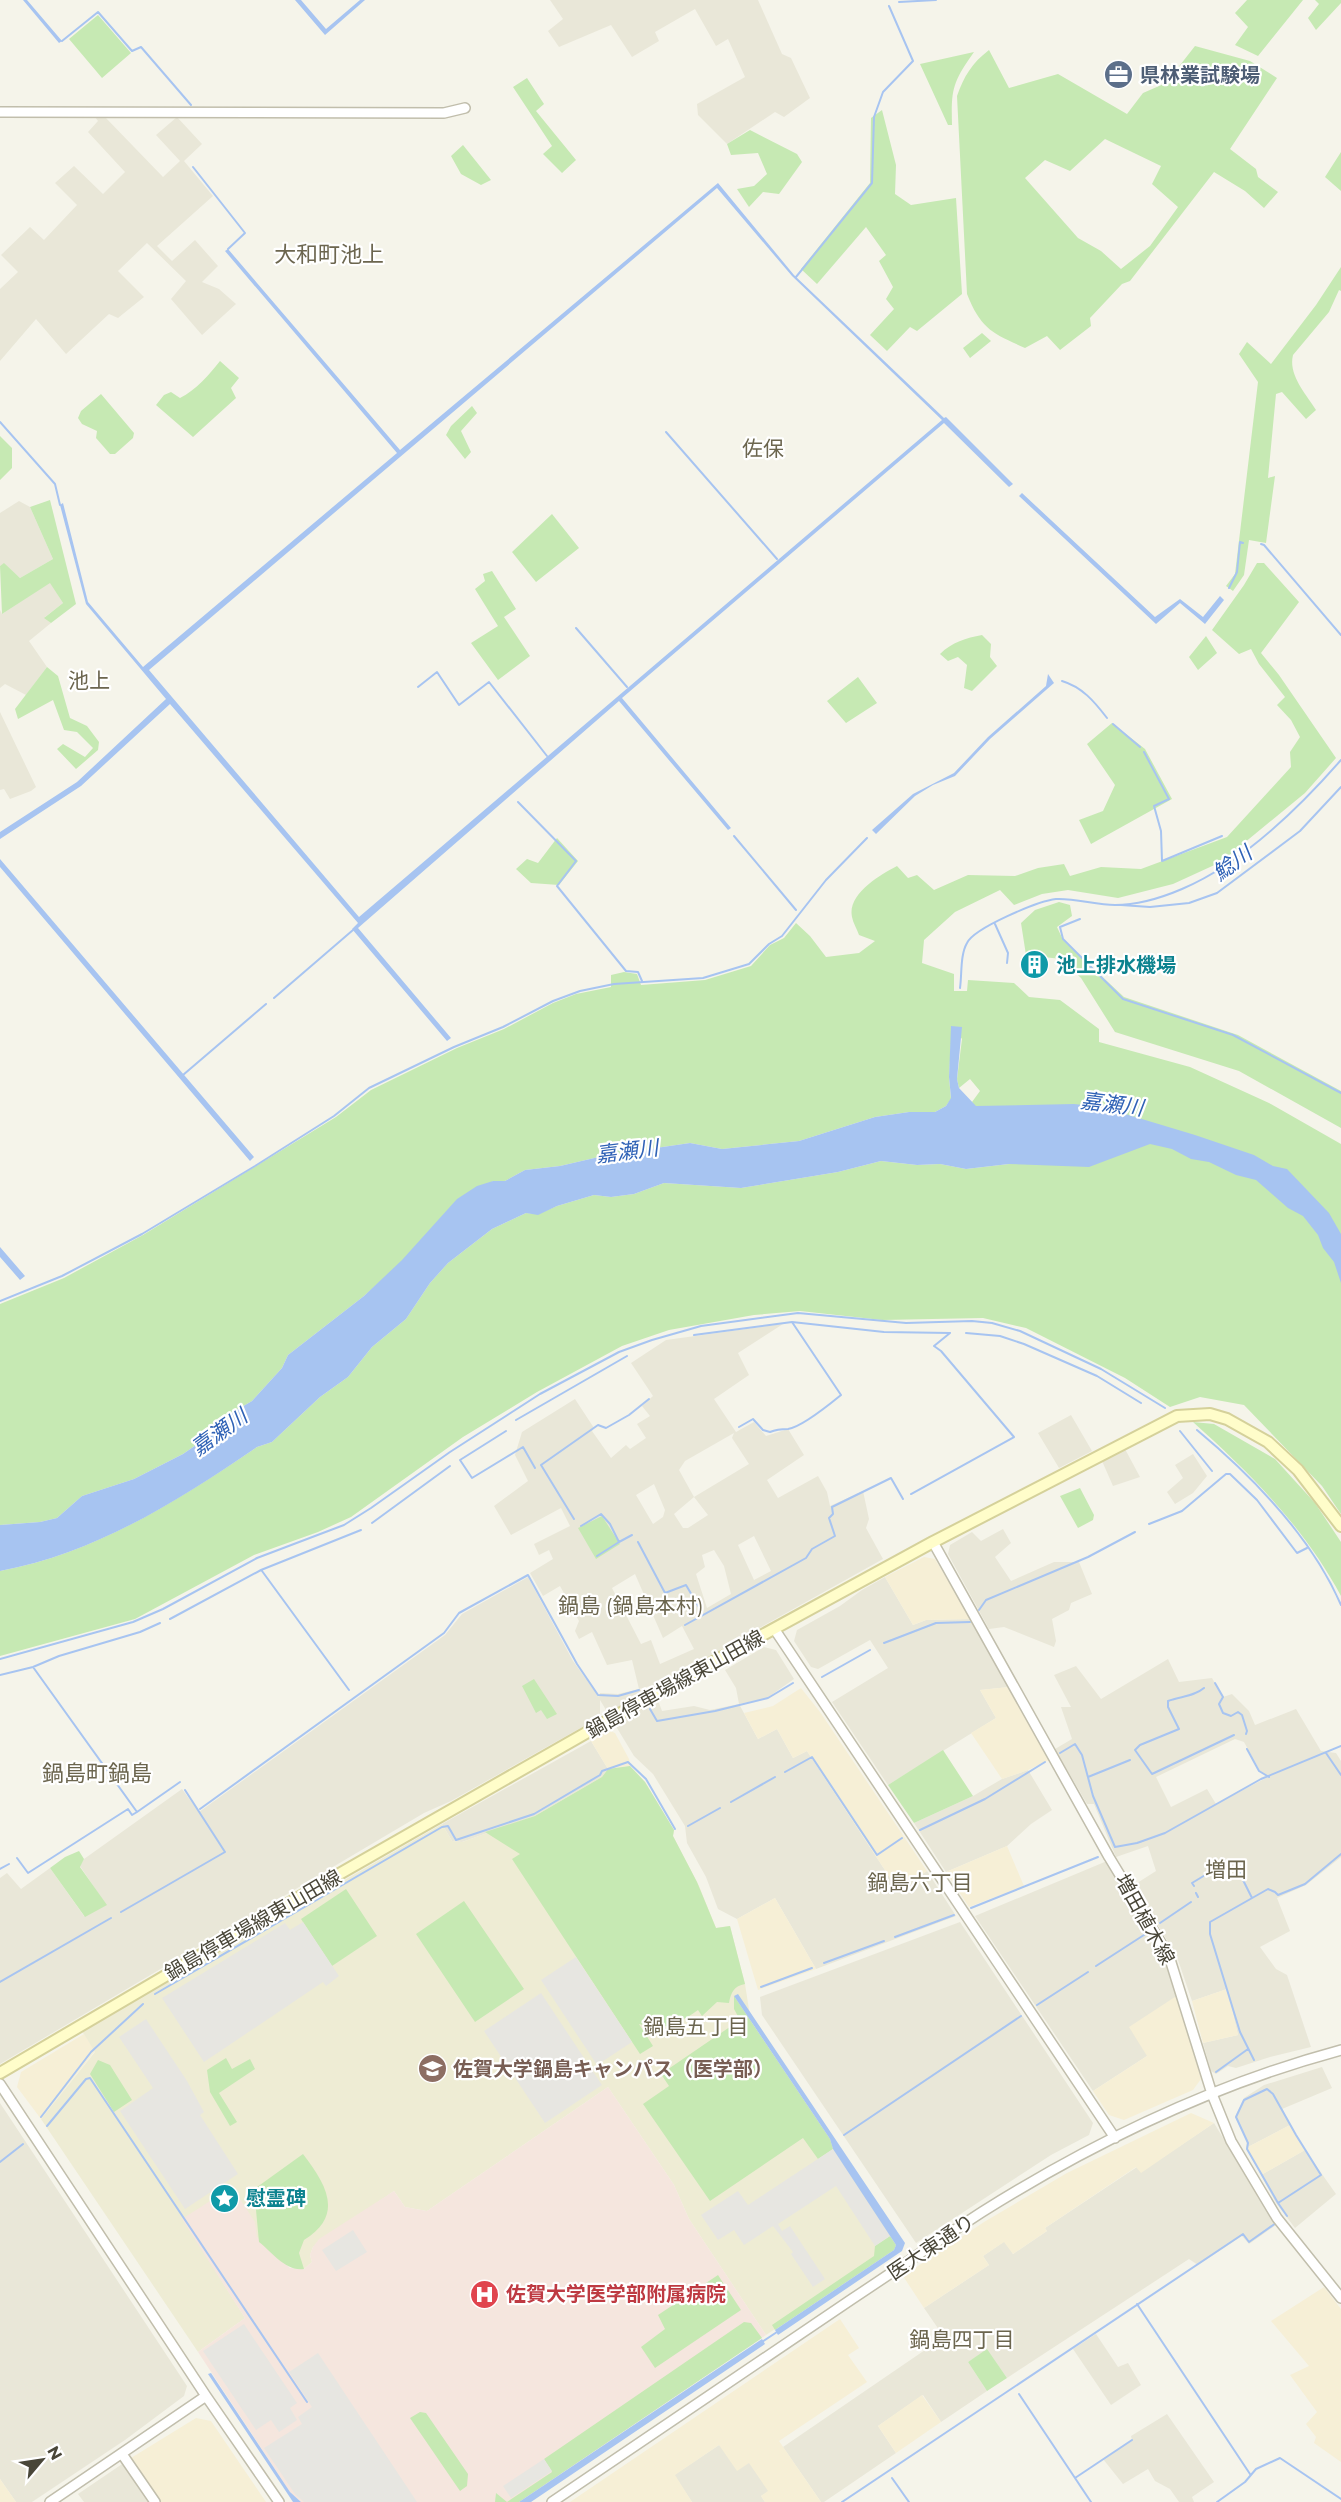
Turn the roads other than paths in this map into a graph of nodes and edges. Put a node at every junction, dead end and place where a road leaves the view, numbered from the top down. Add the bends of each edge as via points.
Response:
1 (465, 108) dead end
2 (0, 112) edge
3 (1341, 1526) edge
4 (933, 1542) junction
5 (775, 1630) junction
6 (1341, 2050) edge
7 (0, 2073) edge
8 (0, 2084) edge
9 (1212, 2094) junction
10 (1115, 2138) junction
11 (1341, 2298) edge
12 (206, 2397) junction
13 (122, 2454) junction
14 (50, 2502) edge
15 (155, 2502) edge
16 (279, 2502) edge
17 (552, 2502) edge

1 - 2 street via 444,113
3 - 4 main road, 鍋島停車場線東山田線 via 1299,1470 1268,1442 1227,1419 1191,1413 1167,1421
4 - 5 main road, 鍋島停車場線東山田線
4 - 9 street, 増田植木線 via 1109,1857 1169,1956
5 - 7 main road, 鍋島停車場線東山田線 via 649,1697 327,1881
5 - 10 street
6 - 9 street, 医大東通り
8 - 12 street
9 - 10 street, 医大東通り
9 - 11 street, 増田植木線 via 1231,2141 1261,2193
10 - 17 street, 医大東通り via 984,2212
12 - 13 street
12 - 16 street
13 - 14 street
13 - 15 street

